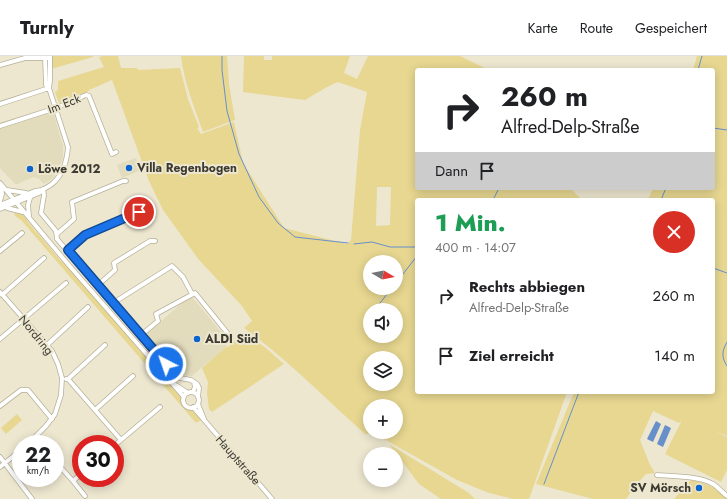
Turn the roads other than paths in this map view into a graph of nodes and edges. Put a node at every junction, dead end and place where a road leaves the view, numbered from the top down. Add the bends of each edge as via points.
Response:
1 (47, 57) edge
2 (0, 65) edge
3 (49, 88) junction
4 (0, 104) edge
5 (56, 108) junction
6 (0, 126) edge
7 (116, 152) dead end
8 (126, 181) dead end
9 (0, 183) edge
10 (6, 190) junction
11 (43, 190) junction
12 (29, 195) junction
13 (0, 201) edge
14 (15, 201) junction
15 (1, 207) edge
16 (25, 212) junction
17 (139, 212) dead end
18 (29, 216) junction
19 (22, 233) dead end
20 (57, 234) junction
21 (155, 241) dead end
22 (68, 250) junction
23 (0, 251) edge
24 (44, 258) dead end
25 (66, 283) dead end
26 (98, 285) junction
27 (1, 294) edge
28 (192, 294) junction
29 (113, 303) junction
30 (88, 307) dead end
31 (24, 319) junction
32 (141, 335) junction
33 (0, 339) edge
34 (227, 340) dead end
35 (47, 345) junction
36 (105, 345) dead end
37 (132, 376) dead end
38 (62, 378) junction
39 (68, 379) junction
40 (170, 382) junction
41 (194, 382) junction
42 (191, 393) junction
43 (184, 397) junction
44 (198, 397) junction
45 (198, 404) junction
46 (0, 406) edge
47 (160, 407) dead end
48 (193, 407) junction
49 (95, 410) junction
50 (52, 419) junction
51 (205, 421) junction
52 (37, 435) edge
53 (117, 435) edge
54 (124, 437) edge
55 (0, 457) edge
56 (12, 458) edge
57 (6, 464) junction
58 (0, 467) edge
59 (64, 471) edge
60 (657, 475) dead end
61 (72, 480) edge
62 (78, 487) edge
63 (85, 496) dead end
64 (727, 496) edge
65 (32, 499) edge
66 (272, 499) edge

1 - 2 street via 25,58
1 - 3 street via 46,85
3 - 4 street
3 - 5 street
5 - 6 street, Im Eck
5 - 7 street, Im Eck via 89,96 112,154
5 - 11 street via 68,147 67,155 58,177
8 - 20 street via 72,202 74,219
9 - 10 street, Hauptstraße
9 - 13 street
10 - 12 street
10 - 14 street, Hauptstraße
11 - 12 street
11 - 20 street via 41,213
12 - 14 street
12 - 18 street
14 - 15 street
14 - 16 street, Hauptstraße
15 - 16 street
16 - 18 street, Hauptstraße
17 - 22 street via 85,235
18 - 40 street, Hauptstraße
19 - 23 street
20 - 22 street via 57,239
21 - 26 street via 150,241 114,263 115,270
22 - 26 street
24 - 27 street
25 - 31 street
26 - 29 street
27 - 31 street, Nordring
28 - 29 street via 183,277 172,266
28 - 32 street via 156,314 158,321
28 - 34 street via 199,298 229,335
29 - 32 street
30 - 35 street
31 - 33 street
31 - 35 street, Nordring
32 - 41 street via 177,376
35 - 38 street, Nordring via 58,364
36 - 39 street
37 - 49 street
38 - 39 street
38 - 50 street, Nordring via 61,395
39 - 49 street
40 - 42 street, Hauptstraße
40 - 43 street, Hauptstraße
41 - 42 street
41 - 44 street via 198,386
42 - 43 street
42 - 44 street, Hauptstraße
43 - 48 street, Hauptstraße via 185,405
44 - 45 street, Hauptstraße
45 - 48 street
45 - 51 street, Hauptstraße
46 - 50 street via 21,390 28,390
47 - 54 street
48 - 51 street, Hauptstraße
49 - 53 street
50 - 52 street, Nordring
51 - 66 street, Hauptstraße
55 - 57 street
56 - 57 street
57 - 58 street
57 - 65 street
59 - 61 street
60 - 64 street via 705,480
62 - 63 street

